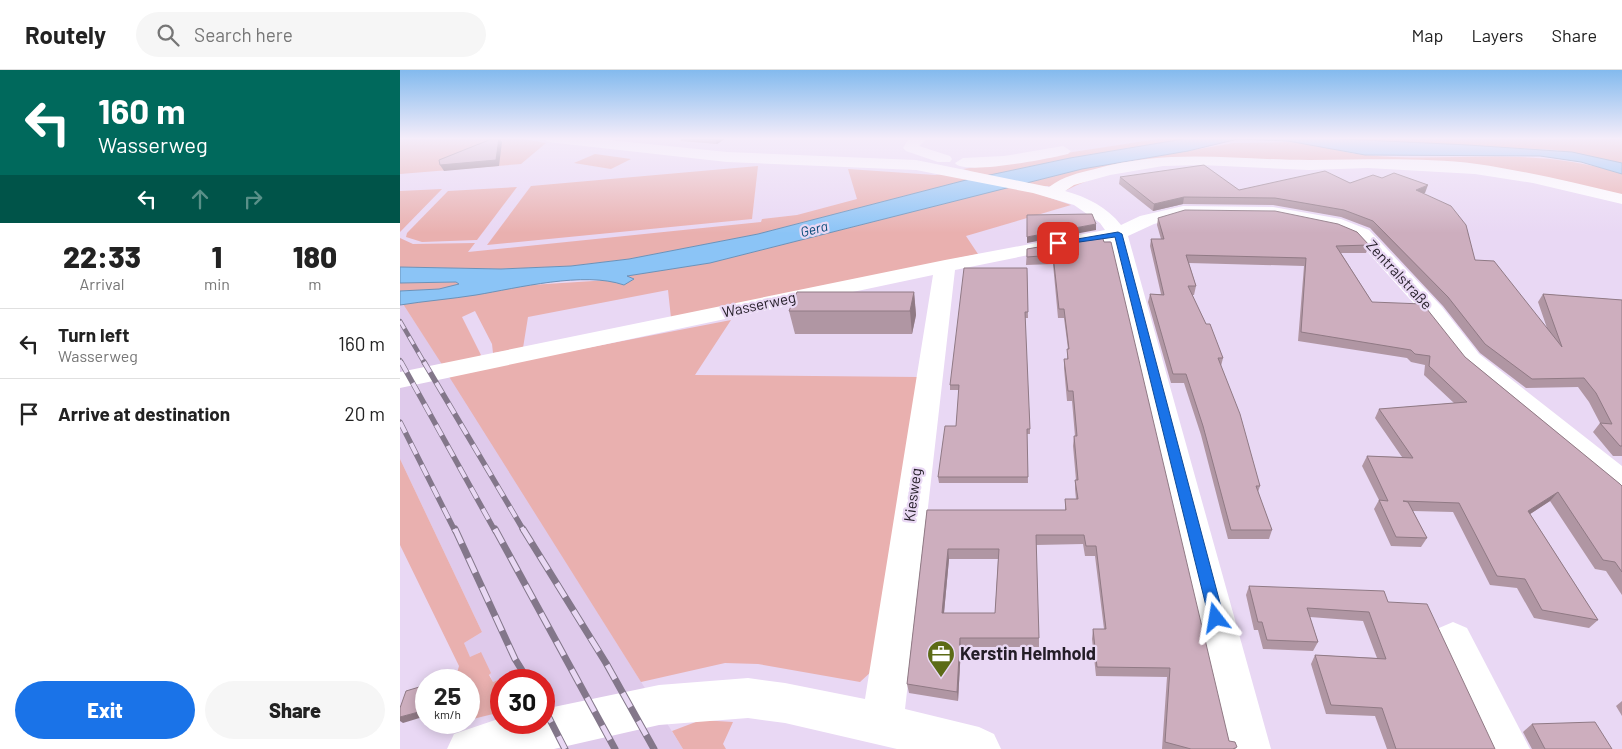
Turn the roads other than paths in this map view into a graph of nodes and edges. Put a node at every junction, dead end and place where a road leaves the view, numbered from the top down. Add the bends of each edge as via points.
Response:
1 (951, 170) edge
2 (1114, 170) edge
3 (1479, 170) edge
4 (1044, 190) junction
5 (1622, 199) edge
6 (1118, 234) junction
7 (944, 266) junction
8 (400, 380) edge
9 (1619, 477) edge
10 (1453, 640) dead end
11 (882, 724) junction
12 (469, 749) edge
13 (979, 749) edge
14 (1249, 749) edge
15 (1508, 749) edge

1 - 4 street
2 - 4 street
3 - 5 street via 1533,178
4 - 6 street via 1094,209
6 - 7 street, Wasserweg
6 - 9 street, Zentralstraße via 1163,215 1211,210 1263,210 1346,227 1362,234 1434,312 1460,352
6 - 14 street
7 - 8 street, Wasserweg
7 - 11 street, Kiesweg
10 - 15 street
11 - 12 street via 748,698 659,705 512,736
11 - 13 street

